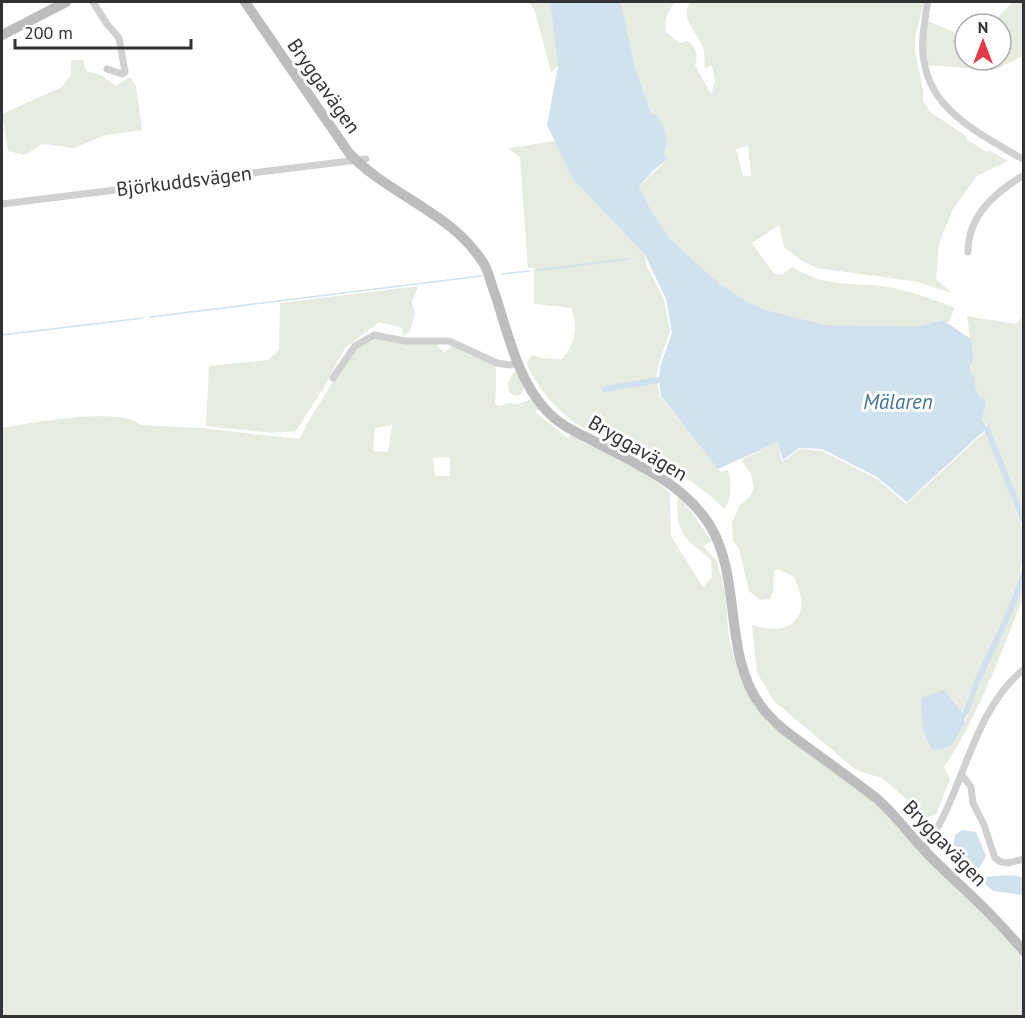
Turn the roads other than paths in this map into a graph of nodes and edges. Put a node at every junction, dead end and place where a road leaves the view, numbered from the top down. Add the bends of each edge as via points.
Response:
1 (66, 2) edge
2 (93, 2) edge
3 (245, 2) edge
4 (928, 2) edge
5 (2, 35) edge
6 (107, 69) dead end
7 (361, 159) junction
8 (1023, 160) edge
9 (1023, 175) edge
10 (2, 204) edge
11 (968, 252) dead end
12 (519, 362) junction
13 (333, 378) dead end
14 (1023, 669) edge
15 (962, 775) junction
16 (924, 849) junction
17 (1023, 859) edge
18 (1023, 952) edge

1 - 5 main road
2 - 6 street via 119,38 125,72
3 - 7 main road, Bryggavägen via 333,131
4 - 8 street via 922,56 934,91 955,116
7 - 10 street, Björkuddsvägen
7 - 12 main road, Bryggavägen via 366,170 460,234 484,264
9 - 11 street via 989,200 971,226
12 - 13 street via 498,363 448,341 405,341 374,335 355,346
12 - 16 main road, Bryggavägen via 532,391 561,424 666,482 696,507 721,549 741,660 759,705 776,724 885,806
14 - 15 street via 994,704
15 - 16 street
15 - 17 street via 970,786 995,858 1008,863
16 - 18 main road, Bryggavägen via 1008,932

